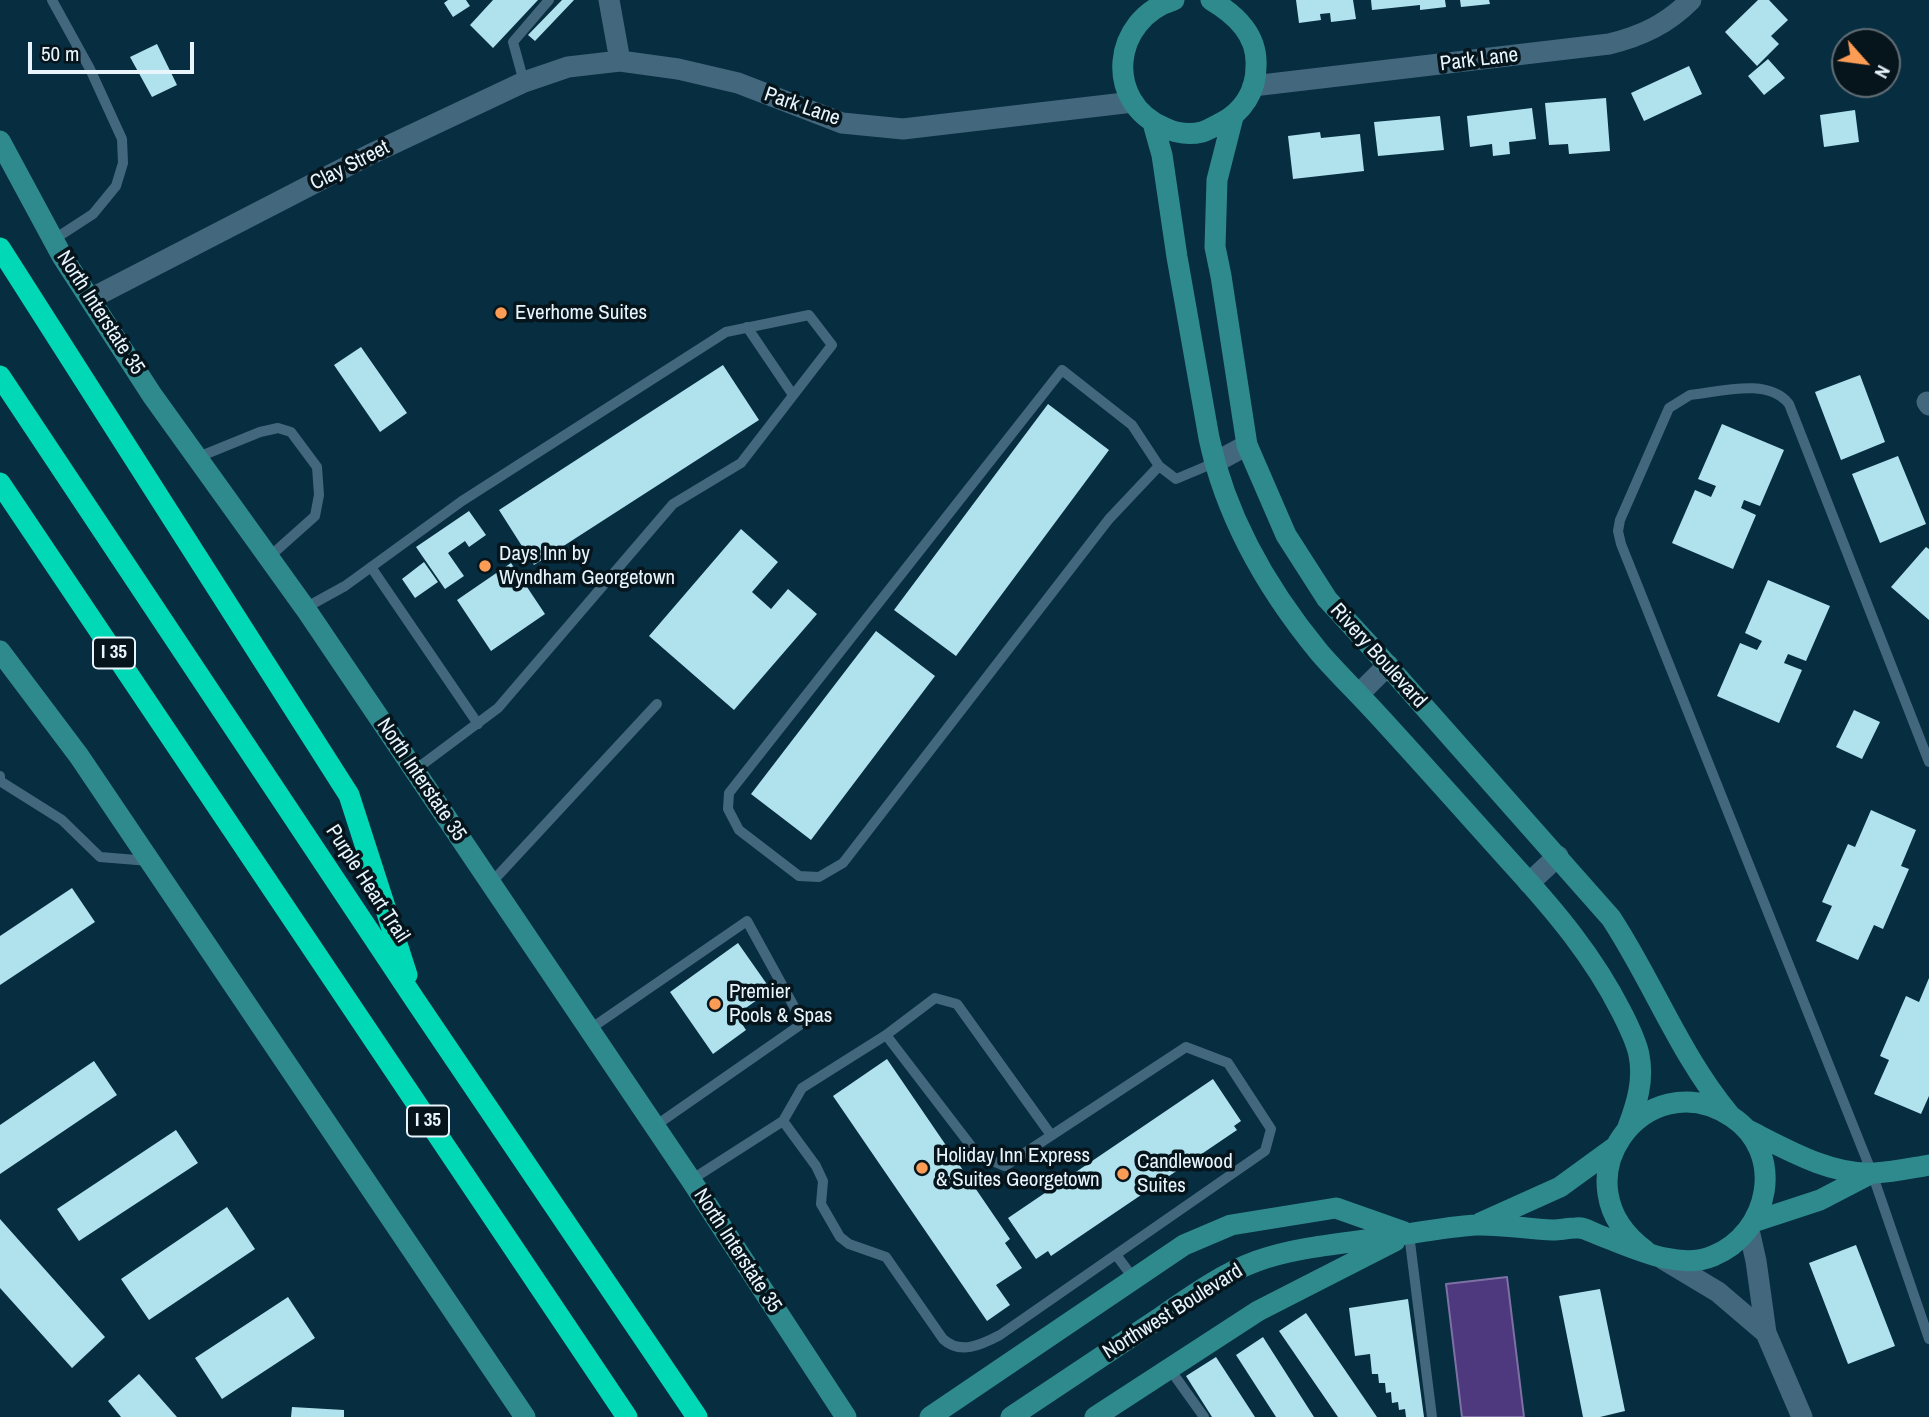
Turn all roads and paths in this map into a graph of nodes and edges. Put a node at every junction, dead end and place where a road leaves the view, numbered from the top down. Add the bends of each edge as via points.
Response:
1 (52, 0) edge
2 (549, 0) edge
3 (609, 0) edge
4 (1174, 0) edge
5 (1211, 0) edge
6 (1691, 0) edge
7 (1143, 10) edge
8 (620, 61) junction
9 (524, 82) junction
10 (1253, 86) junction
11 (1133, 102) junction
12 (1233, 117) junction
13 (1153, 123) junction
14 (0, 141) edge
15 (53, 240) junction
16 (0, 248) edge
17 (90, 299) junction
18 (747, 327) junction
19 (0, 376) edge
20 (793, 396) junction
21 (1247, 445) junction
22 (195, 458) junction
23 (1214, 463) junction
24 (1159, 466) junction
25 (0, 482) edge
26 (268, 558) junction
27 (371, 567) junction
28 (305, 608) junction
29 (0, 650) edge
30 (1388, 665) junction
31 (1359, 694) junction
32 (657, 704) dead end
33 (478, 724) junction
34 (1929, 762) edge
35 (415, 770) junction
36 (0, 776) edge
37 (1558, 856) junction
38 (149, 861) junction
39 (491, 883) junction
40 (1530, 883) junction
41 (415, 1000) junction
42 (590, 1029) junction
43 (886, 1035) junction
44 (783, 1121) junction
45 (1738, 1122) junction
46 (655, 1126) junction
47 (1628, 1127) junction
48 (1051, 1135) junction
49 (1615, 1147) junction
50 (1929, 1165) edge
51 (1872, 1174) junction
52 (691, 1180) junction
53 (1476, 1225) junction
54 (1753, 1225) junction
55 (1409, 1234) junction
56 (1655, 1255) junction
57 (1116, 1256) junction
58 (1134, 1279) junction
59 (1766, 1333) junction
60 (1929, 1339) edge
61 (1170, 1368) junction
62 (525, 1417) edge
63 (627, 1417) edge
64 (697, 1417) edge
65 (846, 1417) edge
66 (930, 1417) edge
67 (1010, 1417) edge
68 (1095, 1417) edge
69 (1204, 1417) edge
70 (1432, 1417) edge
71 (1802, 1417) edge

1 - 15 lane via 122,139 123,163 116,186 93,214
2 - 9 lane via 513,41
3 - 8 street
4 - 7 street
5 - 10 street via 1248,32 1255,49
6 - 10 street, Park Lane via 1652,30 1609,44
7 - 11 street via 1124,52 1122,71
8 - 9 street, Clay Street via 568,67
8 - 11 street, Park Lane via 738,83 842,123 903,129
9 - 17 street, Clay Street via 369,155
10 - 12 street
11 - 13 street
12 - 13 street via 1203,132 1172,131
12 - 21 street, Rivery Boulevard via 1217,180 1215,247
13 - 23 street, Rivery Boulevard
14 - 15 street, North Interstate 35
15 - 17 street, North Interstate 35
16 - 41 highway via 349,795
17 - 22 street, North Interstate 35
18 - 20 lane
18 - 20 lane via 809,315 832,345
18 - 27 lane via 726,332 462,501
19 - 41 highway, Purple Heart Trail / I 35
20 - 33 lane via 741,463 673,504 499,708
21 - 23 street
21 - 30 street, Rivery Boulevard via 1286,535 1327,600
22 - 26 street, North Interstate 35
22 - 26 lane via 278,428 291,432 317,467 315,516
23 - 24 lane via 1176,479
23 - 31 street, Rivery Boulevard via 1259,568 1320,653
24 - 24 lane via 1109,519 843,863 819,877 799,876 739,830 728,809 729,793 1062,370 1132,425
25 - 63 highway, I 35
26 - 28 street, North Interstate 35
27 - 28 lane
27 - 33 lane
28 - 35 street, North Interstate 35
29 - 38 street
30 - 31 street
30 - 37 street, Rivery Boulevard
31 - 40 street, Rivery Boulevard
32 - 39 lane
33 - 35 lane
34 - 51 lane via 1789,404 1782,395 1763,388 1689,395 1679,400 1669,408 1618,531
35 - 39 street, North Interstate 35
36 - 38 lane via 0,781 62,820 100,857
37 - 40 street
37 - 45 street, Rivery Boulevard via 1611,918 1697,1070
38 - 62 street
39 - 42 street, North Interstate 35
40 - 47 street, Rivery Boulevard via 1576,937 1628,1026 1639,1054 1641,1078
41 - 64 highway, Purple Heart Trail / I 35
42 - 46 street, North Interstate 35
42 - 46 lane via 747,922 803,1023
43 - 44 lane via 802,1088
43 - 48 lane via 978,1155 1005,1166
43 - 48 lane via 935,998 957,1004
44 - 52 lane
44 - 57 lane via 823,1181 821,1204 840,1237 886,1257 951,1346 976,1347 1000,1335
45 - 47 street via 1712,1107 1690,1102 1667,1104
45 - 51 street via 1817,1161
45 - 54 street via 1758,1148 1765,1172 1764,1196
46 - 52 street, North Interstate 35
47 - 49 street
48 - 57 lane via 1186,1047 1228,1063 1271,1129 1265,1151
49 - 53 street, Northwest Boulevard via 1560,1187
49 - 56 street via 1607,1171 1607,1196 1616,1220 1631,1240
50 - 51 street
51 - 54 street
51 - 60 lane
52 - 65 street, North Interstate 35
53 - 55 street, Northwest Boulevard
53 - 56 street, Northwest Boulevard via 1581,1227
54 - 56 street via 1732,1247 1711,1258 1687,1262
54 - 59 street
55 - 58 street via 1336,1208 1323,1210 1231,1226 1184,1245
55 - 61 street via 1258,1311
55 - 67 street, Northwest Boulevard via 1308,1248 1257,1261 1206,1286
55 - 70 lane
56 - 59 street via 1718,1292
57 - 58 lane
58 - 66 street
59 - 71 street
61 - 68 street
61 - 69 lane

